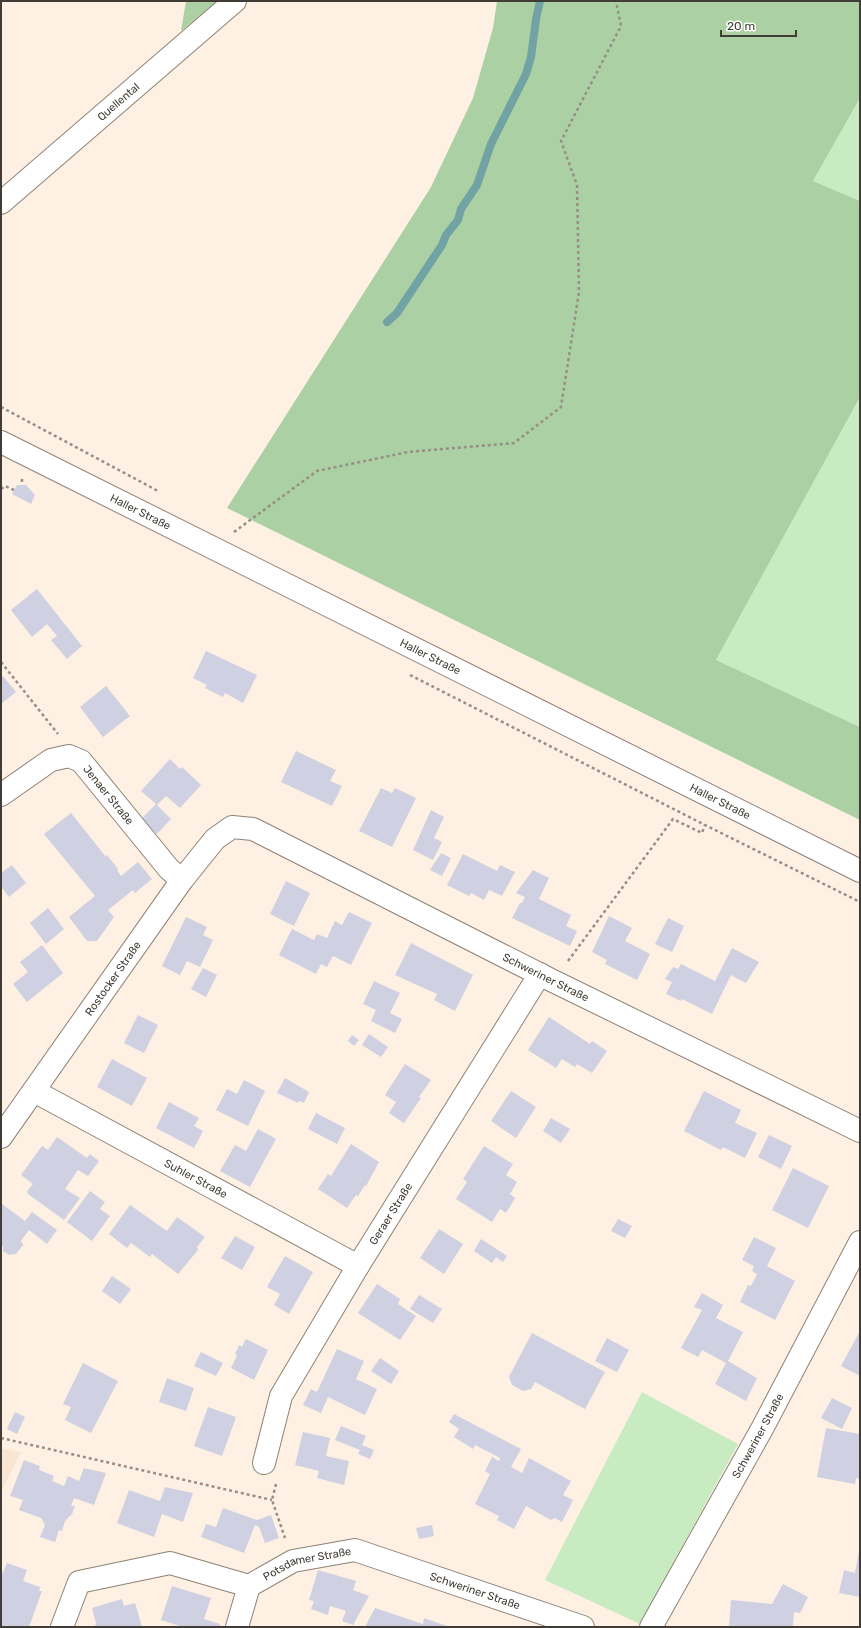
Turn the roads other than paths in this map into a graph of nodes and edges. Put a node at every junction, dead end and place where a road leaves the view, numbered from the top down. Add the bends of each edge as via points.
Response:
1 (235, 1) edge
2 (1, 203) edge
3 (1, 442) edge
4 (1, 795) edge
5 (232, 827) joint
6 (860, 871) edge
7 (182, 880) junction
8 (546, 977) junction
9 (34, 1091) junction
10 (860, 1131) edge
11 (1, 1137) edge
12 (860, 1242) edge
13 (358, 1266) junction
14 (264, 1463) dead end
15 (390, 1562) joint
16 (249, 1586) junction
17 (62, 1627) edge
18 (237, 1627) edge
19 (583, 1627) edge
20 (651, 1627) edge

1 - 2 street, Quellental
3 - 6 street, Haller Straße
4 - 7 street, Jenaer Straße via 51,760 69,756 81,761 169,869
5 - 7 street, Rostocker Straße via 214,839
5 - 8 street, Schweriner Straße via 253,829
7 - 9 street, Rostocker Straße
8 - 10 street, Schweriner Straße
8 - 13 street, Geraer Straße
9 - 11 street, Rostocker Straße
9 - 13 street, Suhler Straße
12 - 20 street, Schweriner Straße via 763,1427
13 - 14 street, Geraer Straße via 281,1396
15 - 16 street, Potsdamer Straße via 355,1550 293,1561
15 - 19 street, Schweriner Straße
16 - 17 street via 170,1563 79,1582
16 - 18 street

